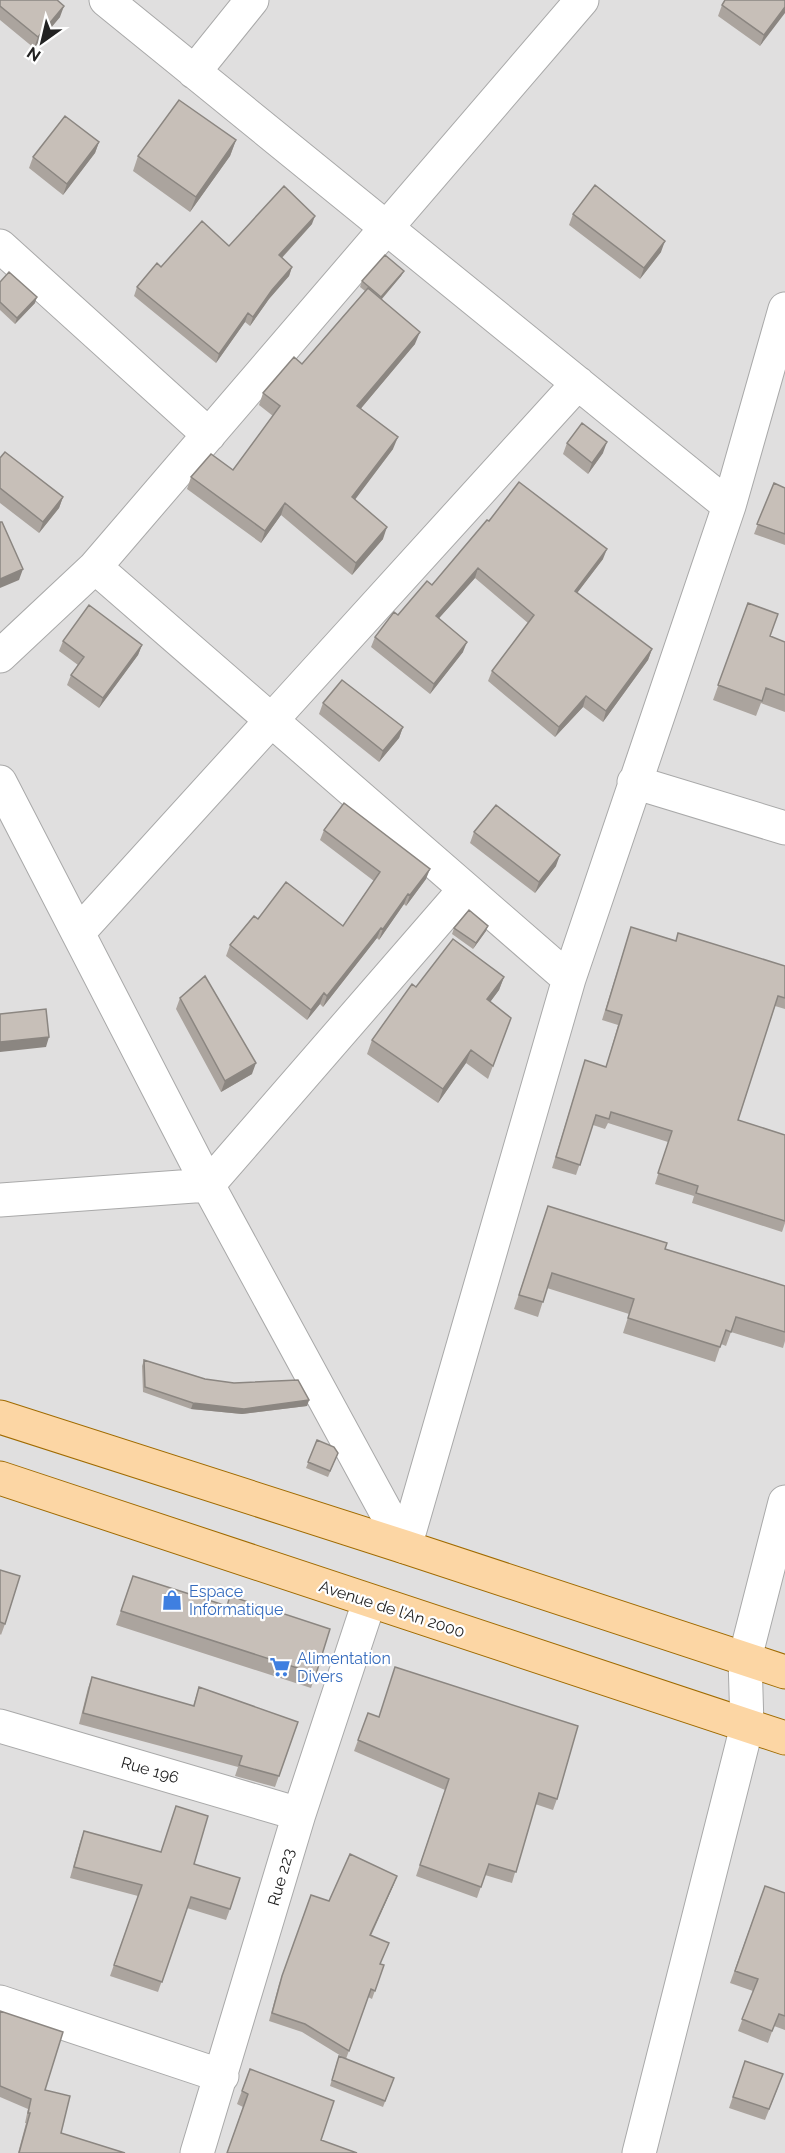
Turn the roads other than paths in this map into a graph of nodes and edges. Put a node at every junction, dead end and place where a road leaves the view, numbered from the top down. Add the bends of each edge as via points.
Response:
1 (106, 0) edge
2 (252, 0) edge
3 (582, 0) edge
4 (194, 72) junction
5 (387, 228) junction
6 (0, 246) edge
7 (785, 309) edge
8 (578, 382) junction
9 (209, 435) junction
10 (729, 506) junction
11 (95, 567) junction
12 (0, 657) edge
13 (271, 720) junction
14 (0, 782) edge
15 (634, 782) junction
16 (785, 828) edge
17 (465, 889) junction
18 (78, 933) junction
19 (569, 979) junction
20 (208, 1185) junction
21 (0, 1200) edge
22 (0, 1417) edge
23 (0, 1478) edge
24 (785, 1502) edge
25 (405, 1547) junction
26 (369, 1602) junction
27 (745, 1658) junction
28 (785, 1672) edge
29 (0, 1726) edge
30 (747, 1726) junction
31 (785, 1738) edge
32 (299, 1814) junction
33 (0, 2002) edge
34 (222, 2076) junction
35 (197, 2153) edge
36 (639, 2153) edge

1 - 4 street
2 - 4 street
3 - 5 street
4 - 5 street
5 - 8 street
5 - 9 street
6 - 9 street
7 - 10 street
8 - 10 street
8 - 13 street
9 - 11 street
10 - 15 street
11 - 12 street
11 - 13 street
13 - 17 street
13 - 18 street
14 - 18 street
15 - 16 street
15 - 19 street
17 - 19 street
17 - 20 street
18 - 20 street
19 - 25 street
20 - 21 street
20 - 25 street
22 - 25 main road
23 - 26 main road, Avenue de l'An 2000
24 - 27 street
25 - 27 main road
26 - 30 main road, Avenue de l'An 2000
26 - 32 street, Rue 223
27 - 28 main road
27 - 30 street
29 - 32 street, Rue 196
30 - 31 main road, Avenue de l'An 2000
30 - 36 street
32 - 34 street, Rue 223
33 - 34 street
34 - 35 street, Rue 223

